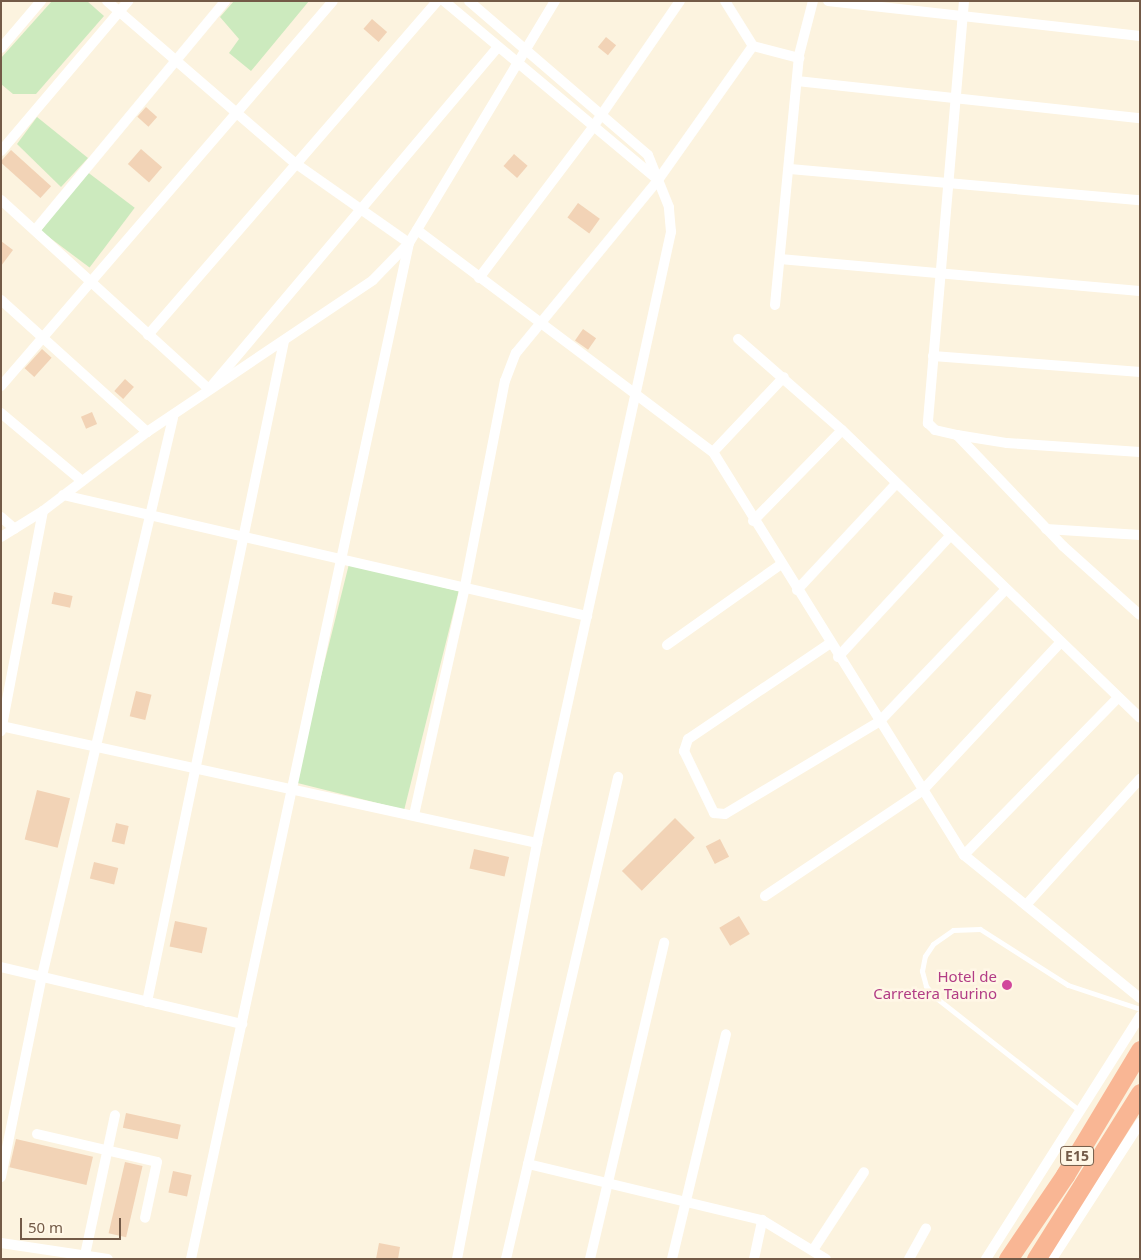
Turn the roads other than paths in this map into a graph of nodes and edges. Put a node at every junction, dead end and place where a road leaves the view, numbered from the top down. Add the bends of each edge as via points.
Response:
1 (41, 1) edge
2 (107, 1) edge
3 (128, 1) edge
4 (224, 1) edge
5 (333, 1) edge
6 (437, 1) edge
7 (444, 1) edge
8 (469, 1) edge
9 (555, 1) edge
10 (680, 1) edge
11 (725, 1) edge
12 (813, 1) edge
13 (828, 1) edge
14 (964, 1) edge
15 (119, 12) junction
16 (963, 17) junction
17 (1140, 36) edge
18 (753, 46) junction
19 (1, 48) edge
20 (498, 48) junction
21 (523, 48) junction
22 (799, 58) junction
23 (176, 59) junction
24 (516, 60) junction
25 (797, 81) junction
26 (956, 98) junction
27 (238, 113) junction
28 (602, 115) junction
29 (1140, 118) edge
30 (593, 127) junction
31 (1, 151) edge
32 (295, 163) junction
33 (790, 169) junction
34 (658, 180) junction
35 (950, 185) junction
36 (1, 200) edge
37 (1140, 200) edge
38 (360, 211) junction
39 (36, 229) junction
40 (417, 230) junction
41 (409, 243) junction
42 (780, 259) junction
43 (941, 272) junction
44 (91, 278) junction
45 (479, 278) junction
46 (1140, 291) edge
47 (1, 300) edge
48 (774, 305) dead end
49 (539, 324) junction
50 (148, 335) junction
51 (46, 337) junction
52 (738, 339) dead end
53 (284, 341) junction
54 (933, 356) junction
55 (1140, 372) edge
56 (784, 377) junction
57 (1, 386) edge
58 (210, 389) junction
59 (635, 394) junction
60 (1, 413) edge
61 (173, 418) junction
62 (842, 430) junction
63 (147, 432) junction
64 (957, 436) junction
65 (713, 452) junction
66 (1140, 452) edge
67 (82, 481) junction
68 (896, 484) junction
69 (63, 495) junction
70 (43, 511) junction
71 (151, 514) junction
72 (1, 517) edge
73 (753, 520) junction
74 (15, 529) junction
75 (1046, 529) junction
76 (1140, 534) edge
77 (245, 535) junction
78 (950, 536) junction
79 (1, 537) edge
80 (343, 558) junction
81 (780, 565) junction
82 (466, 586) junction
83 (1006, 589) junction
84 (797, 590) junction
85 (1140, 615) edge
86 (587, 616) junction
87 (1060, 643) junction
88 (829, 644) junction
89 (666, 645) dead end
90 (838, 656) junction
91 (1118, 698) junction
92 (1140, 718) edge
93 (879, 722) junction
94 (2, 728) edge
95 (98, 748) junction
96 (198, 770) junction
97 (618, 777) dead end
98 (1140, 779) edge
99 (922, 791) junction
100 (292, 792) junction
101 (414, 816) junction
102 (537, 843) junction
103 (964, 855) junction
104 (765, 896) dead end
105 (1026, 906) junction
106 (664, 943) dead end
107 (1, 967) edge
108 (42, 976) junction
109 (1140, 998) edge
110 (147, 1002) junction
111 (1140, 1010) edge
112 (1140, 1016) edge
113 (242, 1024) junction
114 (726, 1034) dead end
115 (1140, 1050) edge
116 (1140, 1092) edge
117 (1080, 1110) junction
118 (115, 1115) dead end
119 (1140, 1123) edge
120 (37, 1134) dead end
121 (109, 1149) junction
122 (528, 1164) junction
123 (864, 1172) dead end
124 (1, 1177) edge
125 (608, 1183) junction
126 (684, 1199) junction
127 (144, 1218) dead end
128 (762, 1220) junction
129 (926, 1228) dead end
130 (1, 1243) edge
131 (813, 1250) junction
132 (85, 1255) junction
133 (988, 1258) edge
134 (108, 1259) edge
135 (191, 1259) edge
136 (457, 1259) edge
137 (506, 1259) edge
138 (590, 1259) edge
139 (672, 1259) edge
140 (754, 1259) edge
141 (826, 1259) edge
142 (908, 1259) edge
143 (1008, 1259) edge
144 (1036, 1259) edge
145 (1052, 1259) edge

1 - 19 street
2 - 15 street
3 - 15 street
4 - 23 street
5 - 27 street
6 - 32 street
7 - 20 street
8 - 21 street
9 - 21 street
10 - 28 street
11 - 18 street
12 - 22 street
13 - 16 street
14 - 16 street
15 - 23 street
15 - 31 street
16 - 17 street
16 - 26 street
18 - 22 street
18 - 34 street
20 - 24 street
20 - 38 street
21 - 24 street
21 - 28 street
22 - 25 street
23 - 27 street
23 - 39 street
24 - 30 street
24 - 40 street
25 - 26 street
25 - 33 street
26 - 29 street
26 - 35 street
27 - 32 street
27 - 44 street
28 - 30 street
28 - 34 street via 648,155
30 - 34 street
30 - 45 street
32 - 38 street
32 - 50 street
33 - 35 street
33 - 42 street
34 - 49 street
34 - 59 street via 669,207 671,232
35 - 37 street
35 - 43 street
36 - 39 street
38 - 41 street
38 - 58 street
39 - 44 street
40 - 41 street
40 - 45 street
41 - 53 street via 373,280
41 - 80 street
42 - 43 street
42 - 48 street
43 - 46 street
43 - 54 street
44 - 50 street
44 - 51 street
45 - 49 street
47 - 51 street
49 - 59 street
49 - 82 street via 516,353 505,381
50 - 58 street
51 - 57 street
51 - 63 street
52 - 56 street
53 - 58 street
53 - 77 street
54 - 55 street
54 - 64 street via 928,423 936,430
56 - 62 street
56 - 65 street
58 - 61 street
59 - 65 street
59 - 86 street
60 - 67 street
61 - 63 street
61 - 71 street
62 - 68 street
62 - 73 street
63 - 67 street
64 - 66 street
64 - 75 street
65 - 73 street
67 - 69 street
68 - 78 street
68 - 84 street
69 - 70 street
69 - 71 street
70 - 74 street
70 - 94 street
71 - 77 street
71 - 95 street
72 - 74 street
73 - 81 street
74 - 79 street
75 - 76 street
75 - 85 street
77 - 80 street
77 - 96 street
78 - 83 street
78 - 90 street
80 - 82 street
80 - 100 street
81 - 84 street
81 - 89 street
82 - 86 street
82 - 101 street
83 - 87 street
83 - 93 street
84 - 88 street
86 - 102 street
87 - 91 street
87 - 99 street
88 - 90 street
88 - 93 street via 688,738 684,751 710,807 714,813 725,814
90 - 93 street
91 - 92 street
91 - 103 street
93 - 99 street
94 - 95 street
95 - 96 street
95 - 108 street
96 - 100 street
96 - 110 street
97 - 122 street
98 - 105 street
99 - 103 street
99 - 104 street
100 - 101 street
100 - 113 street
101 - 102 street
102 - 136 street
103 - 105 street
105 - 109 street
106 - 125 street
107 - 108 street
108 - 110 street
108 - 124 street
110 - 113 street
111 - 117 lane via 1068,985 980,928 953,930 933,944 922,971 926,986 934,996
112 - 117 street
113 - 135 street
114 - 126 street
115 - 143 highway, E15 via 1065,1175
116 - 144 highway, E15
117 - 133 street
118 - 121 street
119 - 145 street
120 - 121 street
121 - 127 street via 157,1162
121 - 132 street
122 - 125 street
122 - 137 street
123 - 131 street
125 - 126 street
125 - 138 street
126 - 128 street
126 - 139 street
128 - 131 street
128 - 140 street
129 - 142 street
130 - 132 street
131 - 141 street
132 - 134 street

